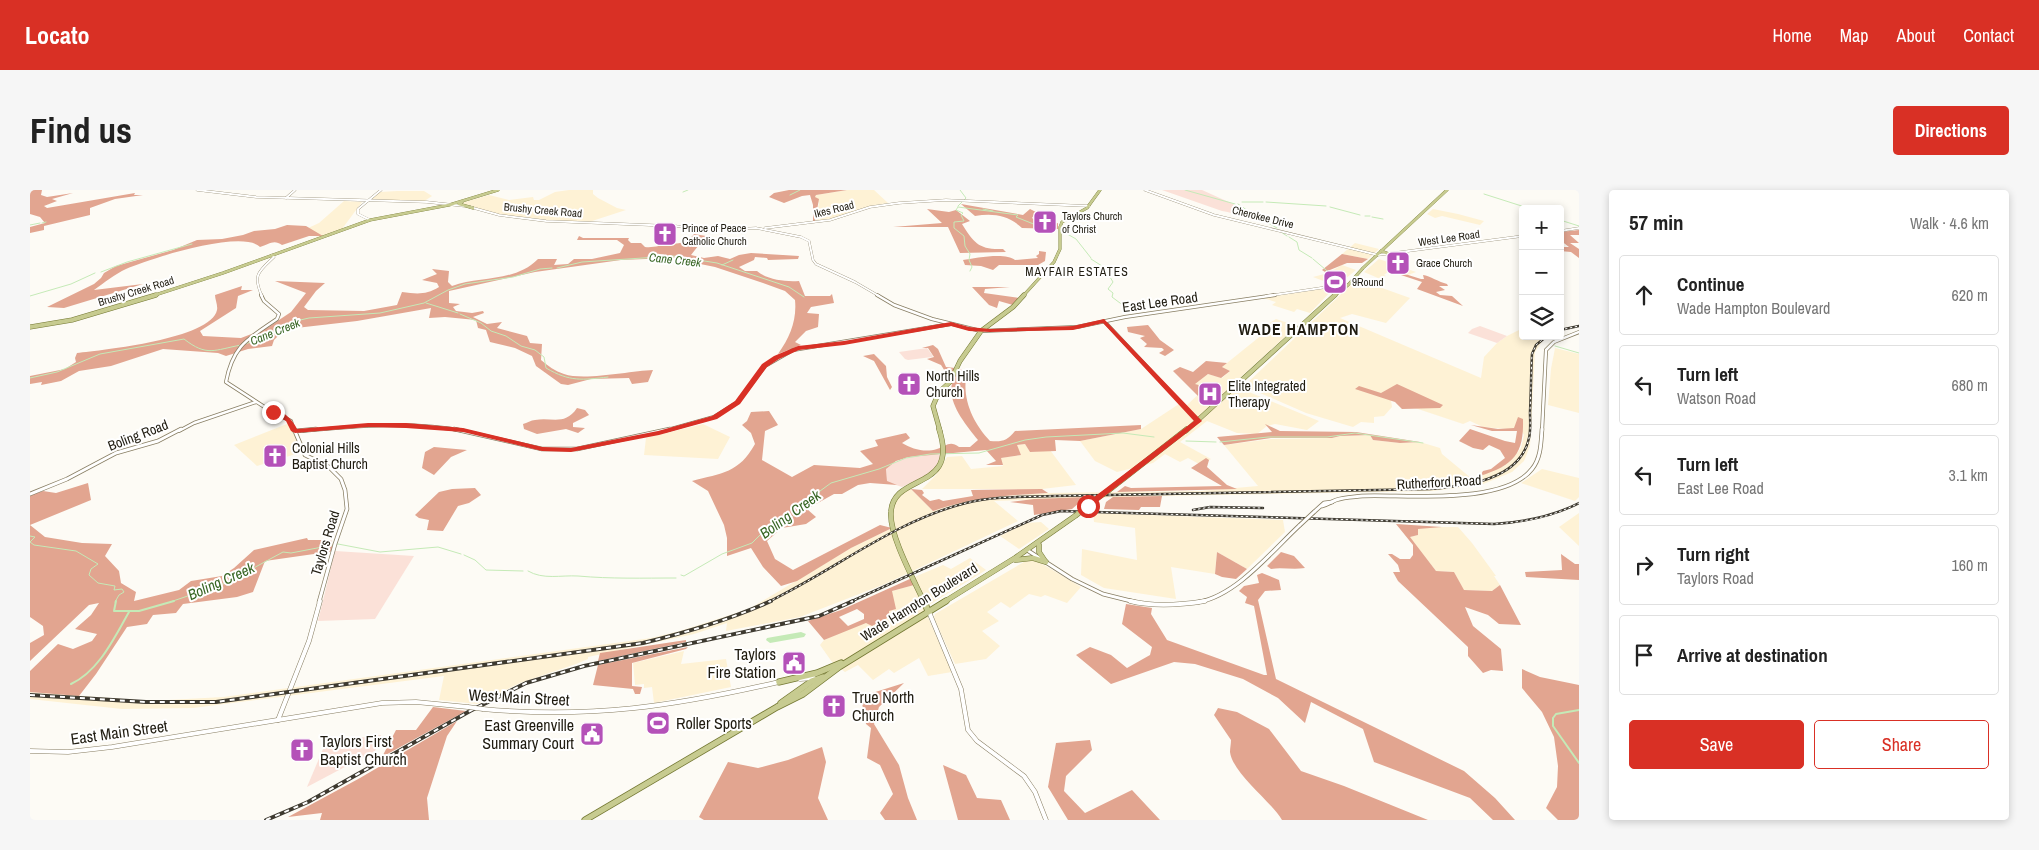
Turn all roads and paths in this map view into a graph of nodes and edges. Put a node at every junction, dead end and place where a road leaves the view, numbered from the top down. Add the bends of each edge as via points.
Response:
1 (197, 190) edge
2 (295, 190) edge
3 (382, 190) edge
4 (498, 190) edge
5 (1100, 190) edge
6 (1145, 190) edge
7 (1447, 190) edge
8 (286, 199) junction
9 (469, 200) junction
10 (366, 202) junction
11 (449, 205) junction
12 (1089, 206) junction
13 (473, 208) junction
14 (370, 220) junction
15 (1579, 228) edge
16 (762, 229) junction
17 (1564, 230) edge
18 (1519, 237) edge
19 (1381, 251) junction
20 (1390, 254) junction
21 (1378, 255) junction
22 (273, 257) junction
23 (1347, 283) junction
24 (1334, 286) junction
25 (1341, 289) junction
26 (1104, 321) junction
27 (951, 324) junction
28 (30, 327) edge
29 (981, 331) junction
30 (1579, 332) edge
31 (256, 402) junction
32 (1198, 421) junction
33 (295, 431) junction
34 (30, 494) edge
35 (1040, 542) junction
36 (1027, 550) junction
37 (1009, 562) junction
38 (1046, 562) junction
39 (928, 611) junction
40 (847, 662) junction
41 (817, 673) junction
42 (825, 677) junction
43 (799, 680) junction
44 (779, 682) junction
45 (805, 685) junction
46 (777, 707) junction
47 (278, 720) junction
48 (212, 731) joint
49 (30, 751) edge
50 (585, 820) edge
51 (1046, 820) edge

1 - 8 street
2 - 8 street
3 - 10 street
4 - 9 main road
5 - 12 main road
6 - 21 street, Cherokee Drive via 1209,213
7 - 19 main road, Wade Hampton Boulevard
8 - 10 street
9 - 11 main road
9 - 13 main road via 459,204
10 - 11 street
10 - 14 street via 357,212
11 - 13 street, Brushy Creek Road
11 - 14 main road, Brushy Creek Road
12 - 16 street, Ikes Road via 946,200 892,204 836,218
12 - 29 main road via 1061,222 1058,255 1011,309
13 - 16 street, Brushy Creek Road via 546,221 715,230
14 - 22 main road, Brushy Creek Road
15 - 17 street
16 - 27 street, Brushy Creek Road via 807,238 813,260 821,267 888,302
18 - 20 street, West Lee Road
19 - 20 main road
19 - 21 main road, Wade Hampton Boulevard
20 - 21 street, West Lee Road
21 - 23 main road, Wade Hampton Boulevard
22 - 28 main road, Brushy Creek Road via 90,315
22 - 31 street, Taylors Road via 259,271 256,283 264,301 279,314 274,322 242,344 229,365 226,382
23 - 24 street, East Lee Road
23 - 25 main road, Wade Hampton Boulevard
24 - 25 main road
24 - 26 street, East Lee Road
25 - 32 main road, Wade Hampton Boulevard
26 - 29 street, East Lee Road via 1073,328
26 - 32 street
27 - 29 street, East Lee Road
27 - 33 street, East Lee Road via 793,350 765,366 738,402 714,417 577,449 542,449 463,430 406,425
29 - 39 main road via 934,403 934,414 943,439 940,465 935,472 898,493 891,506 894,531
30 - 38 street, Rutherford Road, bridge via 1554,342 1546,350 1541,451 1536,465 1525,476 1507,485 1474,493 1363,496 1332,502 1314,512 1232,589 1193,604 1156,605 1120,599 1079,583
31 - 33 street, Taylors Road via 289,419
31 - 34 street, Boling Road via 194,423 158,442 116,453
32 - 35 main road, Wade Hampton Boulevard, bridge
33 - 47 street, Taylors Road via 305,455 341,479 347,509 309,641
35 - 36 main road, Wade Hampton Boulevard
35 - 38 main road via 1039,552
36 - 37 main road, Wade Hampton Boulevard
36 - 38 street, Rutherford Road
37 - 38 main road via 1029,557
37 - 39 main road, Wade Hampton Boulevard
39 - 40 main road, Wade Hampton Boulevard
39 - 51 street via 962,689 968,730 977,741 1024,776 1035,792
40 - 41 main road
40 - 42 main road, Wade Hampton Boulevard
41 - 42 main road
41 - 44 main road
42 - 43 street, West Main Street
42 - 45 main road, Wade Hampton Boulevard
42 - 46 main road, Wade Hampton Boulevard via 803,694
43 - 44 street, West Main Street
43 - 45 main road
44 - 47 street, West Main Street, bridge via 633,709 518,712 427,702 396,702
45 - 46 main road, Wade Hampton Boulevard
46 - 50 main road, Wade Hampton Boulevard
47 - 48 street, West Main Street
48 - 49 street, East Main Street via 88,750

